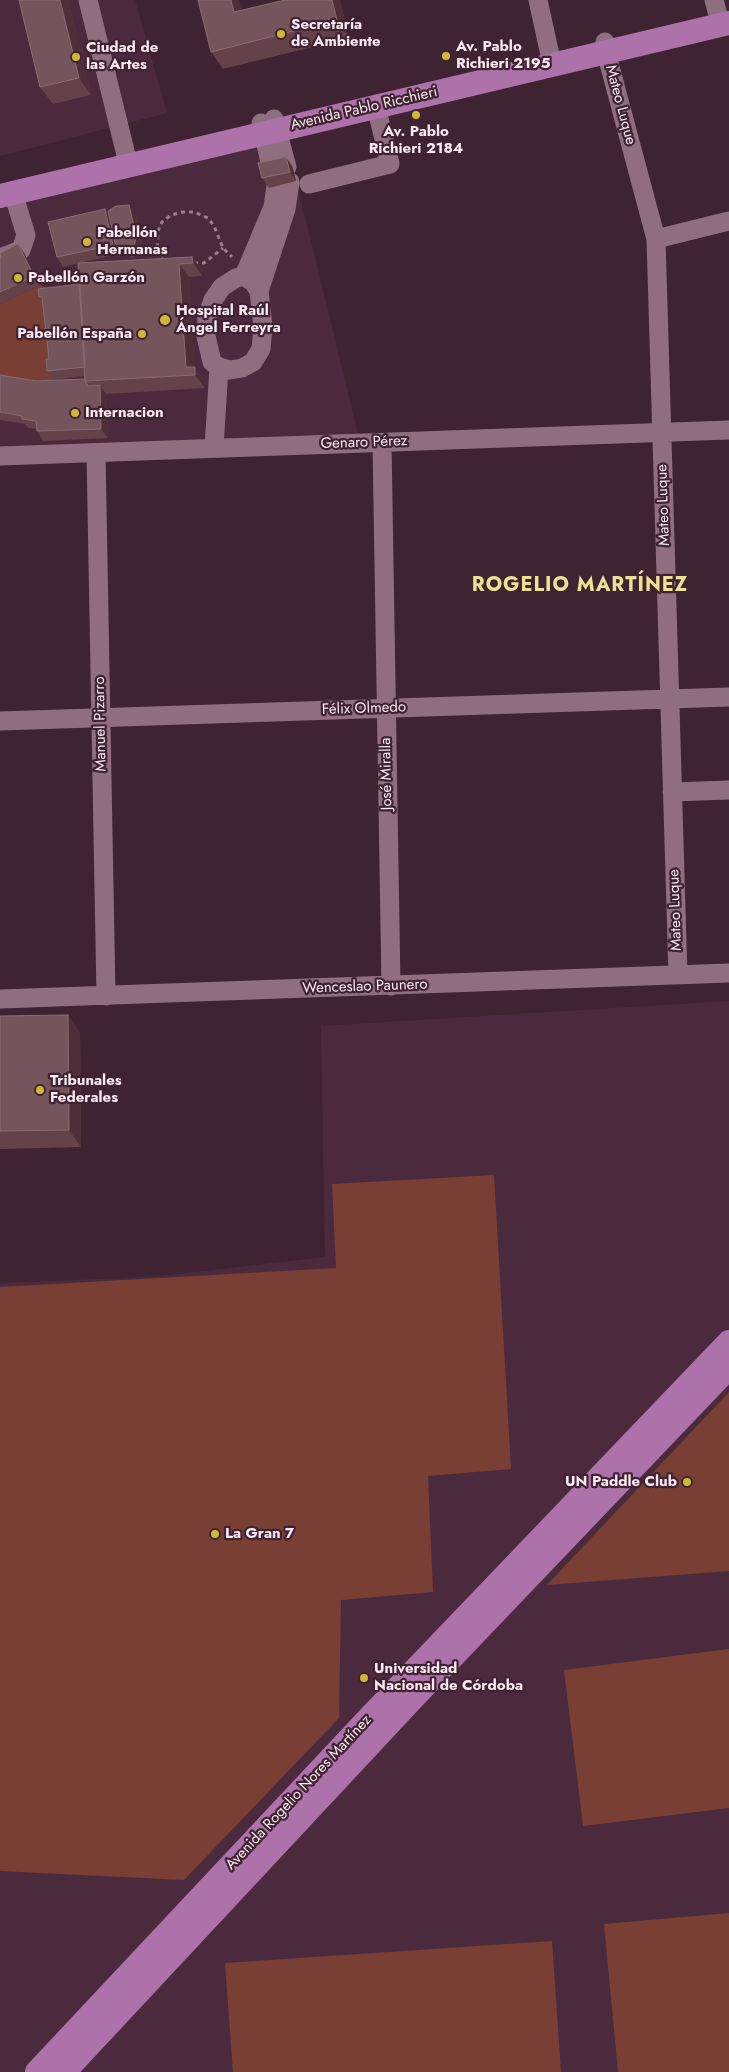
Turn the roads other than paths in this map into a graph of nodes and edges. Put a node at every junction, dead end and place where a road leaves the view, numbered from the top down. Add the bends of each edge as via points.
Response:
1 (88, 0) edge
2 (538, 0) edge
3 (722, 13) edge
4 (606, 47) junction
5 (550, 55) junction
6 (376, 106) junction
7 (269, 126) junction
8 (126, 155) junction
9 (287, 178) junction
10 (4, 191) edge
11 (729, 221) edge
12 (656, 239) junction
13 (0, 258) edge
14 (244, 276) junction
15 (259, 291) junction
16 (219, 367) junction
17 (729, 430) edge
18 (662, 433) junction
19 (382, 442) junction
20 (214, 448) junction
21 (96, 453) junction
22 (0, 456) edge
23 (729, 697) edge
24 (670, 699) junction
25 (386, 708) junction
26 (101, 717) junction
27 (0, 721) edge
28 (729, 790) edge
29 (672, 792) junction
30 (729, 974) edge
31 (678, 975) junction
32 (391, 986) junction
33 (106, 996) junction
34 (0, 999) edge
35 (729, 1342) edge
36 (729, 1367) edge
37 (36, 2072) edge
38 (64, 2072) edge

1 - 8 street
2 - 5 street
3 - 4 main road, Avenida Pablo Ricchieri
4 - 5 main road, Avenida Pablo Ricchieri
4 - 6 main road, Avenida Pablo Ricchieri
4 - 12 street, Mateo Luque
5 - 7 main road, Avenida Pablo Ricchieri
6 - 7 main road, Avenida Pablo Ricchieri
6 - 9 street via 390,164
7 - 8 main road, Avenida Pablo Ricchieri
7 - 9 street
7 - 10 main road, Avenida Pablo Ricchieri
8 - 10 main road, Avenida Pablo Ricchieri
9 - 14 street
9 - 15 street via 286,209
10 - 13 street via 26,235 21,250
11 - 12 street
12 - 18 street, Mateo Luque
14 - 15 street
14 - 16 street via 226,284 213,300 207,317 209,353 212,362
15 - 16 street via 263,327 261,349 253,362 242,368 230,370
16 - 20 street
17 - 18 street, Genaro Pérez
18 - 19 street, Genaro Pérez
18 - 24 street, Mateo Luque
19 - 20 street, Genaro Pérez
19 - 25 street, José Miralla
20 - 21 street, Genaro Pérez
21 - 22 street, Genaro Pérez
21 - 26 street, Manuel Pizarro
23 - 24 street, Félix Olmedo
24 - 25 street, Félix Olmedo
24 - 29 street, Mateo Luque
25 - 26 street, Félix Olmedo
25 - 32 street, José Miralla
26 - 27 street, Félix Olmedo
26 - 33 street, Manuel Pizarro
28 - 29 street
29 - 31 street, Mateo Luque
30 - 31 street, Wenceslao Paunero
31 - 32 street, Wenceslao Paunero
32 - 33 street, Wenceslao Paunero
33 - 34 street, Wenceslao Paunero
35 - 37 main road, Avenida Rogelio Nores Martínez
36 - 38 main road, Avenida Rogelio Nores Martínez via 412,1699

